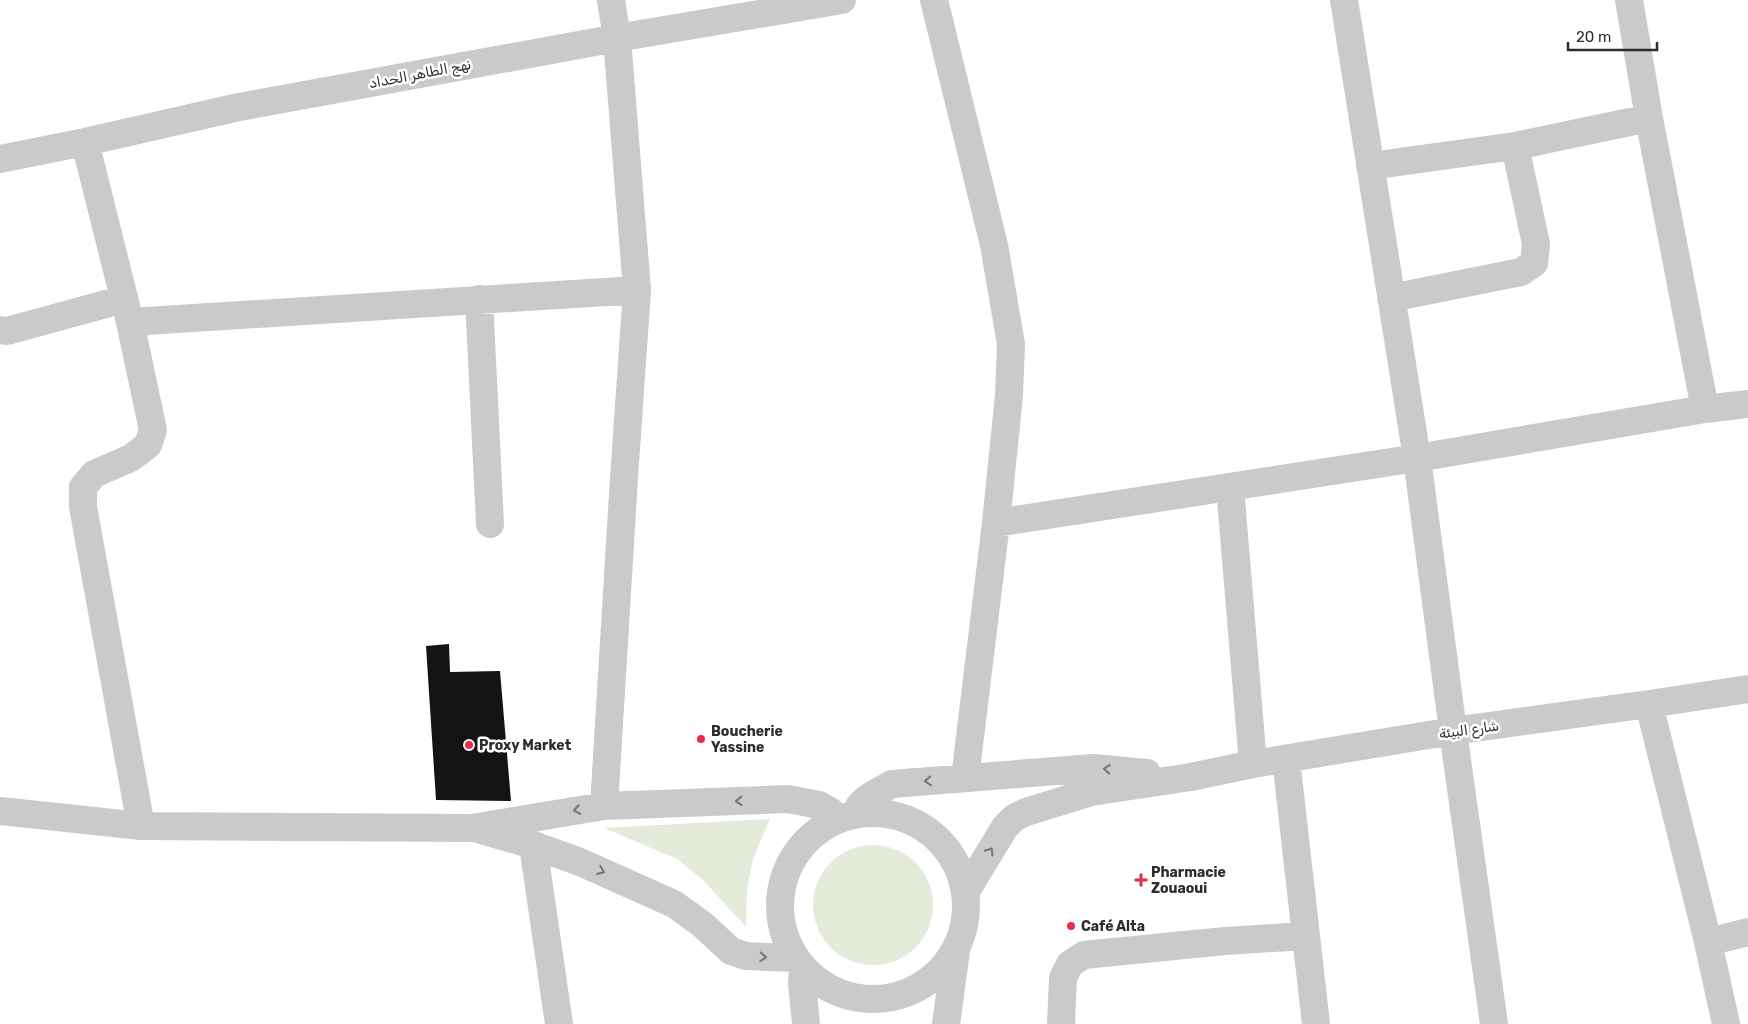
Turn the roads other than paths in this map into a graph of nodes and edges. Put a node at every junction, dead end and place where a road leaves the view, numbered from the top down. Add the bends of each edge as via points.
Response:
1 (611, 0) edge
2 (842, 0) edge
3 (934, 0) edge
4 (1344, 0) edge
5 (1629, 0) edge
6 (616, 38) junction
7 (1649, 118) junction
8 (85, 142) junction
9 (1515, 146) junction
10 (0, 159) edge
11 (1370, 166) junction
12 (637, 290) junction
13 (1391, 298) junction
14 (479, 299) junction
15 (127, 311) junction
16 (0, 330) edge
17 (1748, 404) edge
18 (1705, 409) junction
19 (1417, 458) junction
20 (1230, 487) junction
21 (996, 523) junction
22 (490, 524) dead end
23 (1748, 689) edge
24 (1649, 704) junction
25 (1453, 732) junction
26 (1286, 759) junction
27 (1253, 764) junction
28 (1191, 777) junction
29 (965, 778) junction
30 (604, 806) junction
31 (0, 811) edge
32 (846, 816) junction
33 (141, 826) junction
34 (472, 828) junction
35 (533, 845) junction
36 (966, 893) junction
37 (1748, 932) edge
38 (1305, 936) junction
39 (1708, 942) junction
40 (956, 948) junction
41 (799, 963) junction
42 (559, 1024) edge
43 (806, 1024) edge
44 (946, 1024) edge
45 (1061, 1024) edge
46 (1316, 1024) edge
47 (1494, 1024) edge
48 (1726, 1024) edge

1 - 6 street
2 - 6 street, نهج الطاهر الحداد
3 - 21 street via 994,245 1011,344
4 - 11 street
5 - 7 street
6 - 8 street, نهج الطاهر الحداد via 239,107
6 - 12 street
7 - 9 street
7 - 18 street
8 - 10 street, نهج الطاهر الحداد
8 - 15 street
9 - 11 street
9 - 13 street via 1536,244 1534,264 1521,272
11 - 13 street
12 - 14 street
12 - 30 street
13 - 19 street
14 - 15 street
14 - 22 street
15 - 16 street
15 - 33 street via 154,430 148,445 131,458 94,474 83,487 83,507
17 - 18 street
18 - 19 street
19 - 20 street
19 - 25 street
20 - 21 street
20 - 27 street
21 - 29 street
23 - 24 street, شارع البيئة
24 - 25 street, شارع البيئة
24 - 39 street
25 - 26 street, شارع البيئة
25 - 47 street
26 - 27 street, شارع البيئة
26 - 38 street
27 - 28 street, شارع البيئة
28 -> 29 street via 1093,768
36 -> 28 street via 1005,827 1014,818 1091,792
29 -> 32 street via 892,784 864,800
32 -> 30 street via 819,805 788,799
30 -> 34 street
31 - 33 street
32 - 36 street via 882,813 908,819 930,832 955,863
32 - 41 street via 816,831 799,847 787,867 780,890 779,914 784,937
33 - 34 street
34 - 35 street
35 -> 41 street via 674,904 703,925 731,952
35 - 42 street
36 - 40 street via 963,931
37 - 39 street
38 - 45 street via 1084,954 1070,964 1063,978
38 - 46 street
39 - 48 street
40 - 41 street via 938,972 914,990 885,998 855,997 826,987
40 - 44 street
41 - 43 street

